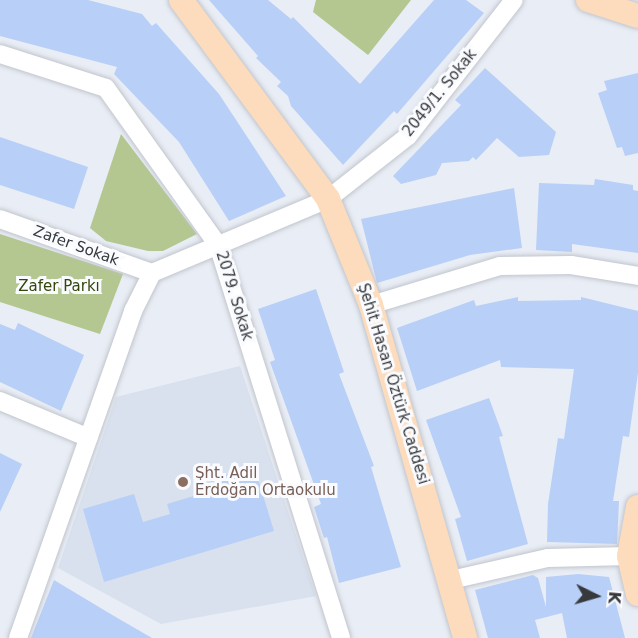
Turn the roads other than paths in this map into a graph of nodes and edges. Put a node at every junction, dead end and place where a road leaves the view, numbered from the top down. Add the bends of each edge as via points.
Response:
1 (182, 0) edge
2 (514, 0) edge
3 (588, 0) edge
4 (638, 16) edge
5 (0, 54) edge
6 (328, 199) junction
7 (0, 219) edge
8 (218, 245) junction
9 (152, 273) junction
10 (638, 276) edge
11 (371, 305) junction
12 (0, 401) edge
13 (89, 438) junction
14 (638, 507) edge
15 (629, 556) junction
16 (451, 580) junction
17 (638, 594) edge
18 (18, 638) edge
19 (342, 638) edge
20 (465, 638) edge

1 - 6 street, Şehit Hasan Öztürk Caddesi
2 - 6 street, 2049/1. Sokak via 408,136
3 - 4 street
5 - 8 street, 2079. Sokak via 106,87
6 - 8 street, 2049/1. Sokak
6 - 11 street, Şehit Hasan Öztürk Caddesi
7 - 9 street, Zafer Sokak
8 - 9 street, 2049/1. Sokak
8 - 19 street, 2079. Sokak
9 - 13 street via 133,310
10 - 11 street via 571,265 500,266
11 - 16 street, Şehit Hasan Öztürk Caddesi
12 - 13 street
13 - 18 street
14 - 15 street
15 - 16 street via 548,558
15 - 17 street
16 - 20 street, Şehit Hasan Öztürk Caddesi

